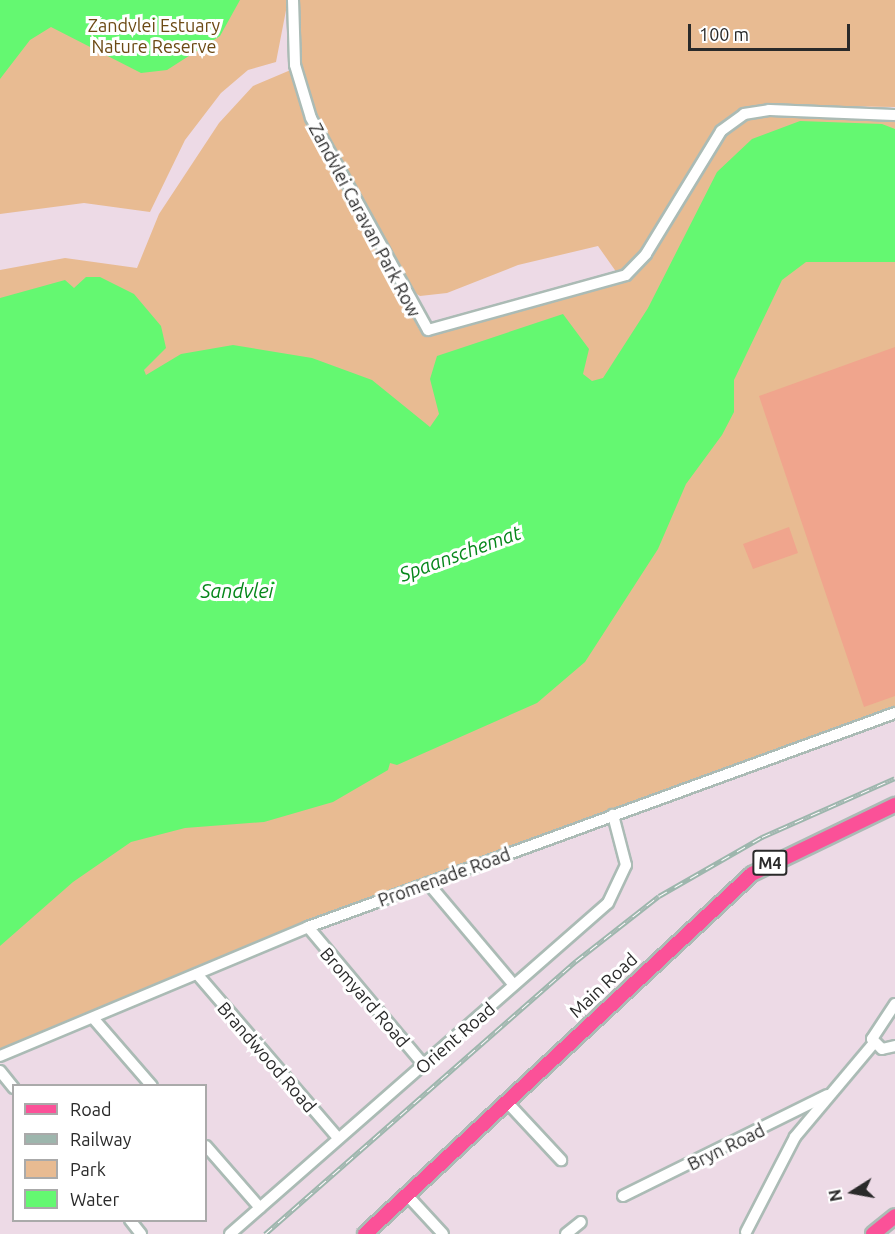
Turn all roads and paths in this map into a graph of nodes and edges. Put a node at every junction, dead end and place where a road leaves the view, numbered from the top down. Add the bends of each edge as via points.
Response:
1 (293, 0) edge
2 (895, 115) edge
3 (895, 712) edge
4 (895, 805) edge
5 (613, 815) junction
6 (428, 883) junction
7 (308, 927) junction
8 (197, 974) junction
9 (514, 985) junction
10 (895, 1004) edge
11 (93, 1018) junction
12 (873, 1043) junction
13 (895, 1046) edge
14 (0, 1056) edge
15 (424, 1065) junction
16 (0, 1071) edge
17 (150, 1084) edge
18 (12, 1086) edge
19 (827, 1095) junction
20 (506, 1101) junction
21 (338, 1138) junction
22 (207, 1147) edge
23 (561, 1160) dead end
24 (407, 1195) junction
25 (623, 1196) dead end
26 (260, 1208) junction
27 (895, 1216) edge
28 (131, 1222) edge
29 (581, 1222) dead end
30 (746, 1232) dead end
31 (141, 1234) edge
32 (230, 1234) edge
33 (365, 1234) edge
34 (443, 1234) edge
35 (566, 1234) edge
36 (873, 1234) edge

1 - 2 street, Zandvlei Caravan Park Row via 295,65 317,131 428,330 626,275 646,254 721,131 744,114 769,110
3 - 5 street, Promenade Road
4 - 20 main road, Main Road / M4 via 752,874
5 - 6 street, Promenade Road
5 - 9 street, Orient Road via 626,865 617,892
6 - 7 street, Promenade Road
6 - 9 street
7 - 8 street, Promenade Road
7 - 15 street, Bromyard Road
8 - 11 street, Promenade Road
8 - 21 street, Brandwood Road
9 - 15 street, Orient Road
10 - 12 street via 874,1031
11 - 14 street, Promenade Road
11 - 17 street
12 - 13 street via 882,1049
12 - 19 street
15 - 21 street, Orient Road
16 - 18 street
19 - 25 street, Bryn Road
19 - 30 street via 789,1146
20 - 23 street
20 - 24 main road, Main Road / M4
21 - 26 street, Orient Road
22 - 26 street
24 - 33 main road, Main Road / M4
24 - 34 street
26 - 32 street, Orient Road
27 - 36 main road
28 - 31 street
29 - 35 street

